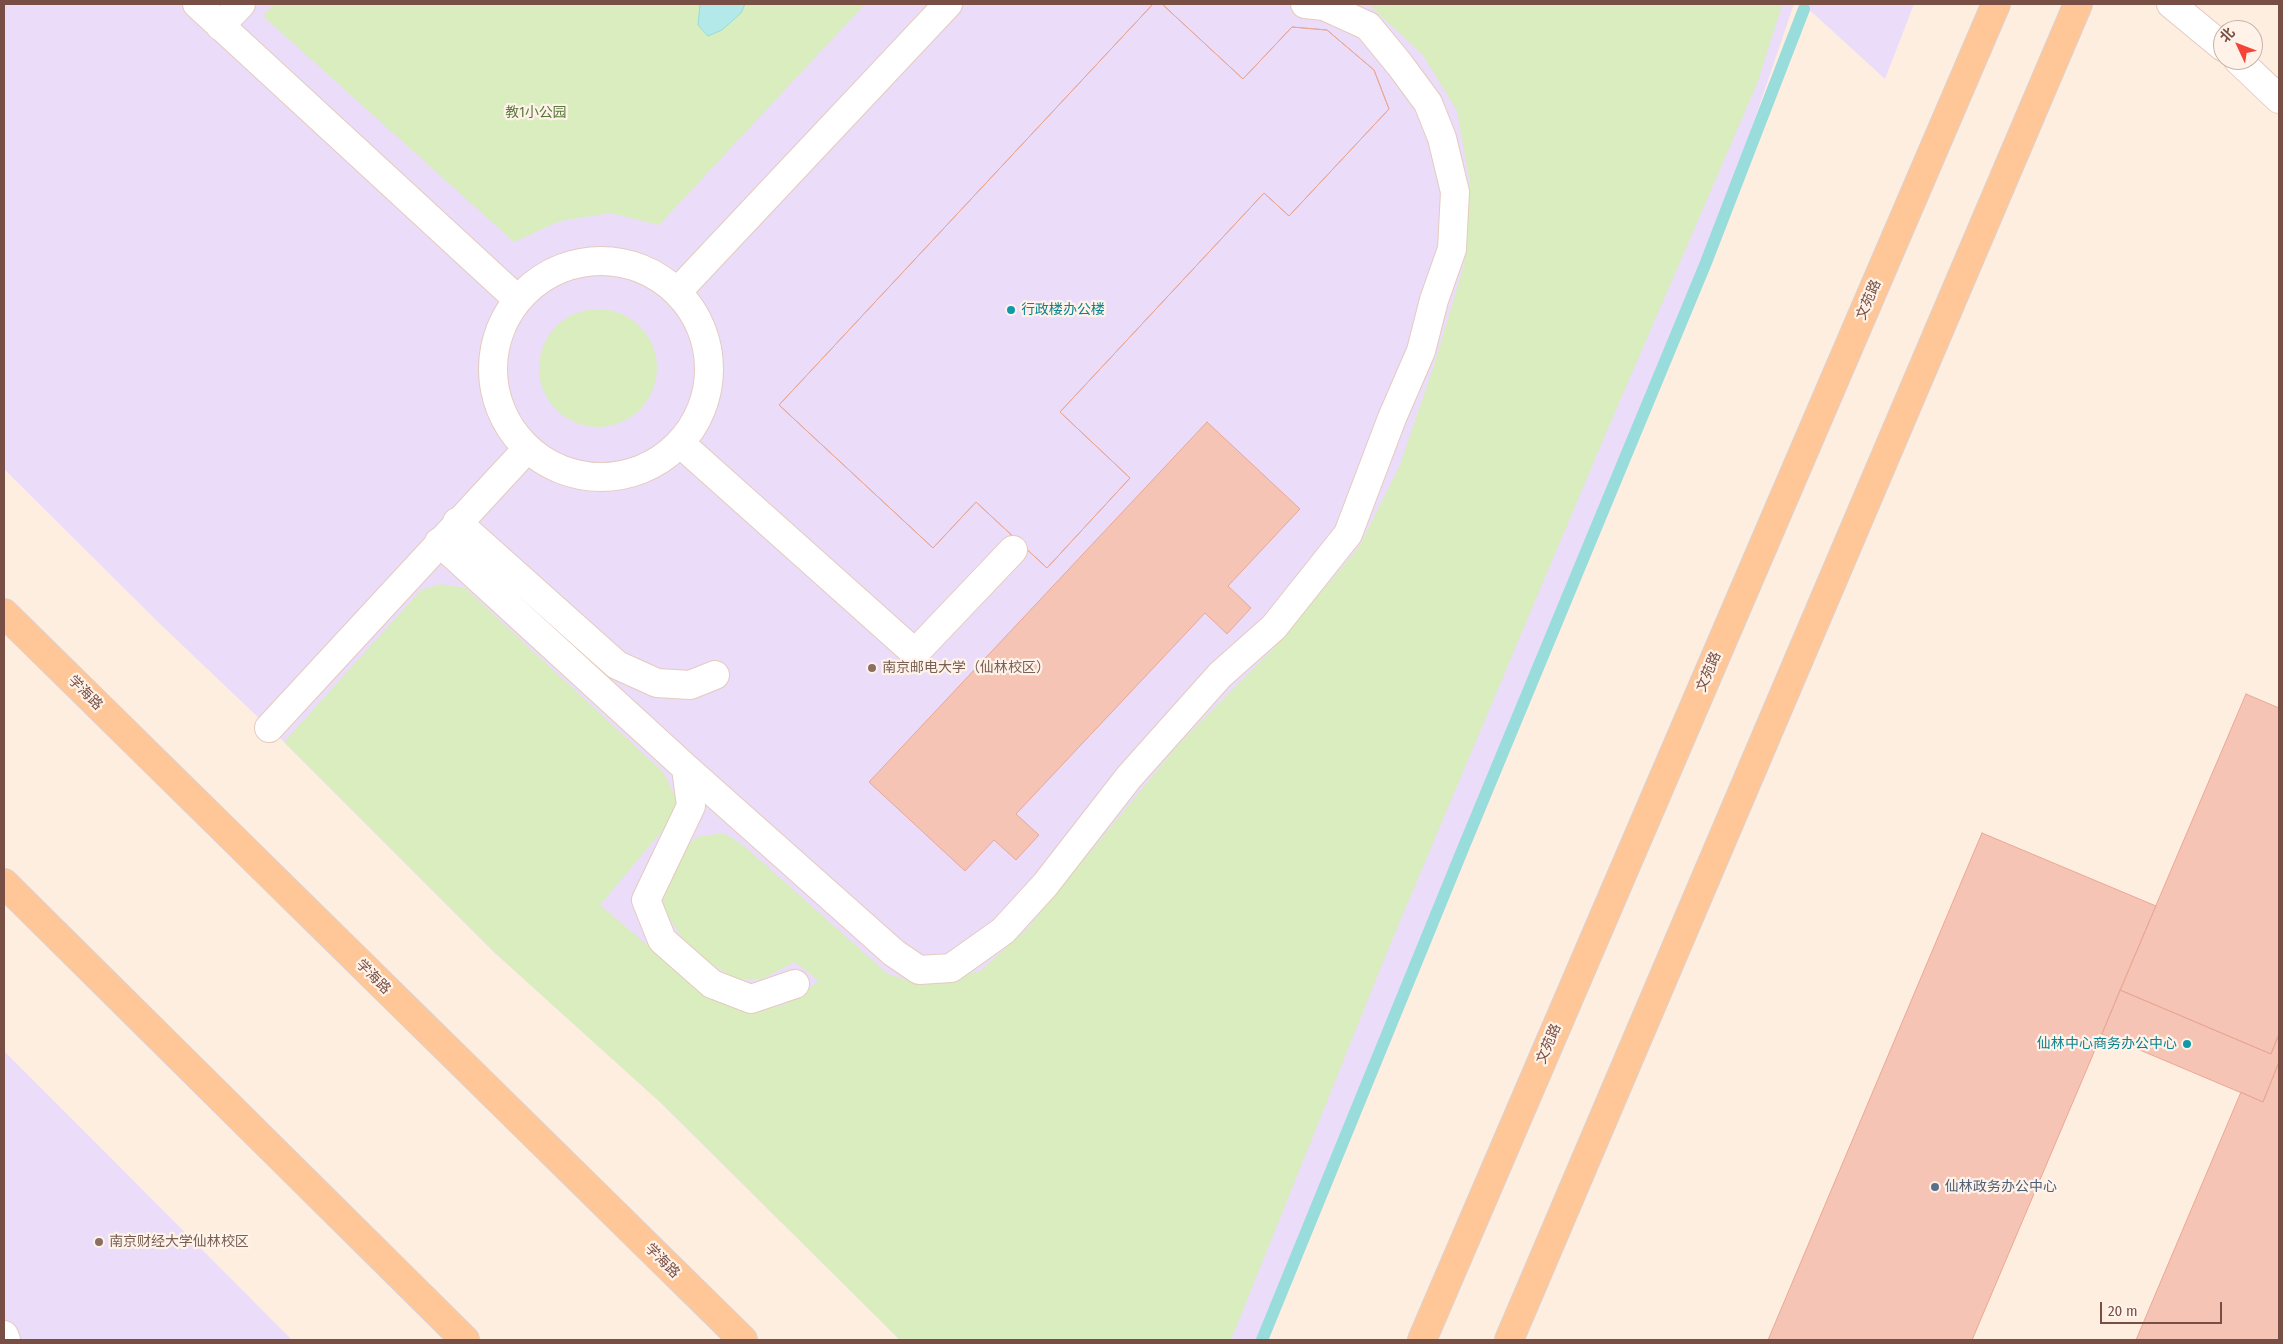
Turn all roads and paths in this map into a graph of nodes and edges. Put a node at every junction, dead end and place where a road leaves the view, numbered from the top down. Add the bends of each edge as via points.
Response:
1 (197, 4) edge
2 (241, 4) edge
3 (948, 4) edge
4 (1305, 4) edge
5 (1996, 4) edge
6 (2078, 4) edge
7 (2171, 4) edge
8 (220, 26) junction
9 (2213, 39) edge
10 (2249, 70) edge
11 (2279, 99) edge
12 (679, 290) junction
13 (516, 298) junction
14 (681, 444) junction
15 (526, 450) junction
16 (457, 522) junction
17 (439, 542) junction
18 (1013, 550) dead end
19 (4, 613) edge
20 (715, 676) dead end
21 (269, 728) dead end
22 (686, 768) junction
23 (4, 883) edge
24 (795, 984) dead end
25 (4, 1335) edge
26 (6, 1340) edge
27 (465, 1340) edge
28 (743, 1340) edge
29 (1422, 1340) edge
30 (1509, 1340) edge

1 - 8 street
2 - 8 street
3 - 12 street
4 - 22 street via 1324,6 1368,26 1400,65 1428,103 1442,138 1455,192 1452,249 1434,300 1421,352 1348,534 1308,586 1274,627 1220,675 1174,726 1003,931 951,968 919,970 894,953
5 - 29 main road, 文苑路
6 - 30 main road
7 - 9 street
8 - 13 street
10 - 11 street
12 - 13 street via 626,262 569,264
12 - 14 street via 706,337 708,393
13 - 15 street via 494,344 495,401
14 - 15 street via 633,474 576,477
14 - 18 street via 915,653
15 - 16 street
16 - 17 street
16 - 20 street via 617,665 657,682 690,685
17 - 21 street
17 - 22 street
19 - 28 main road, 学海路
22 - 24 street via 692,806 646,900 662,940 712,984 751,999
23 - 27 main road
25 - 26 street

